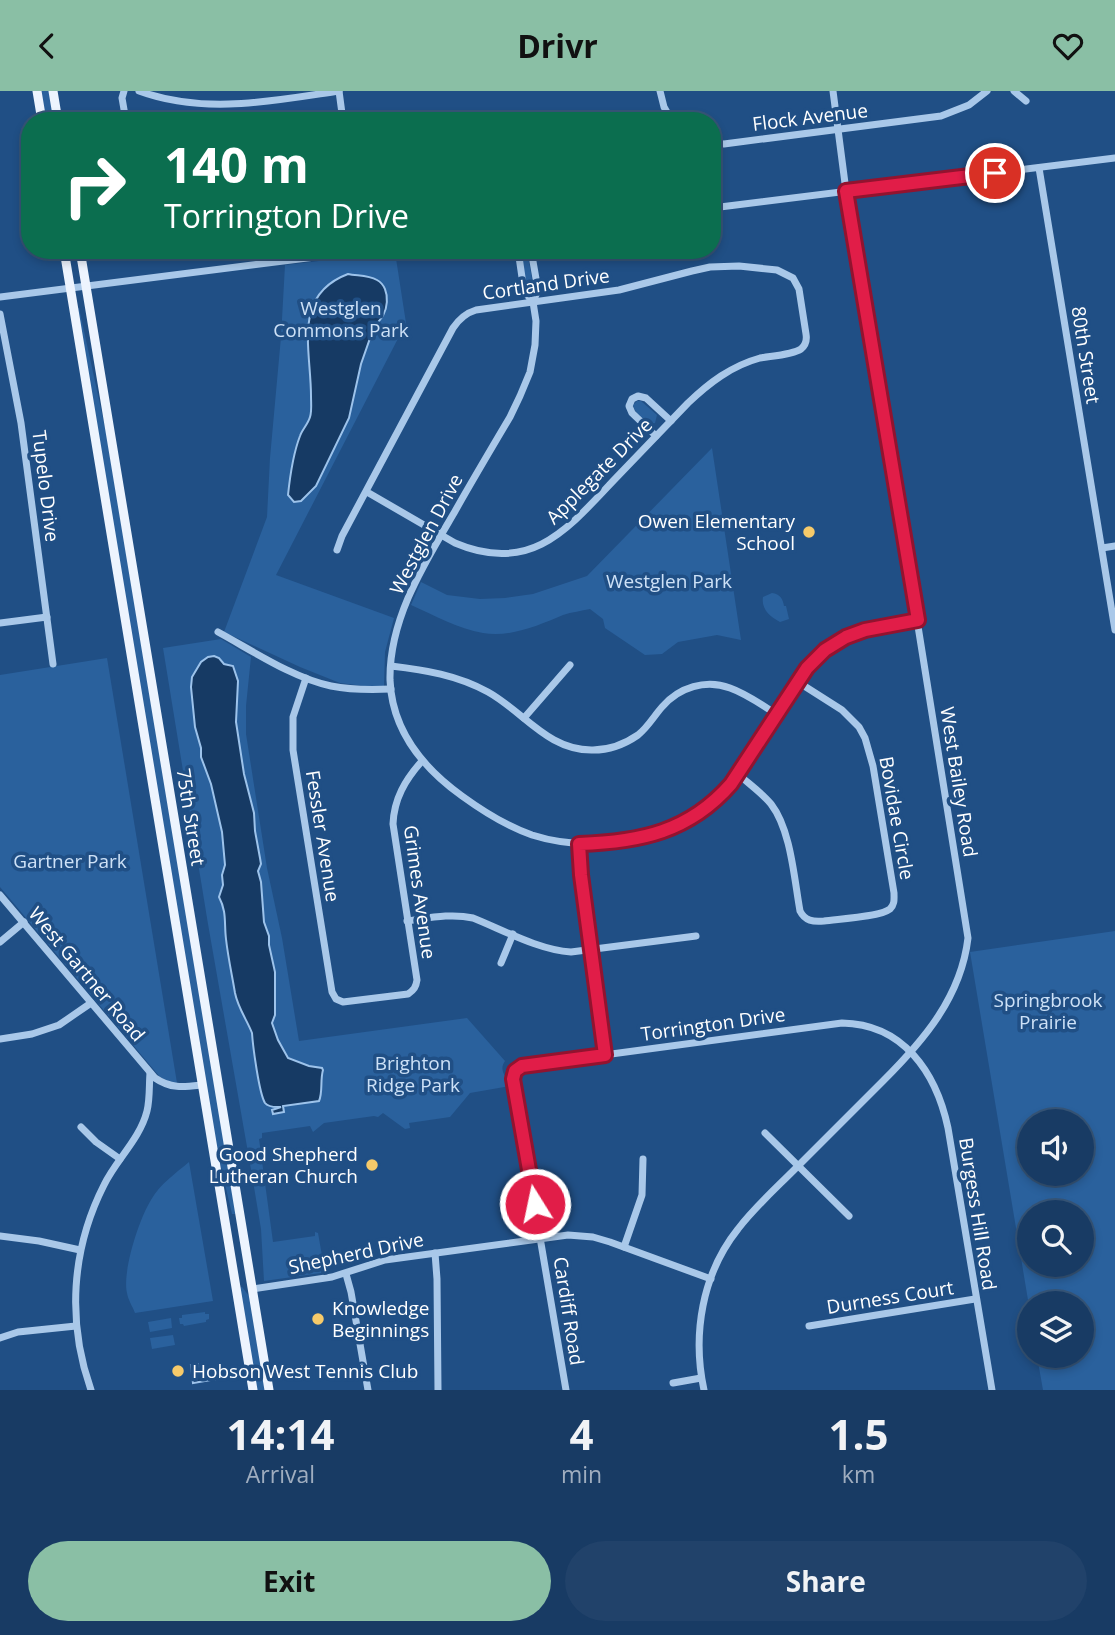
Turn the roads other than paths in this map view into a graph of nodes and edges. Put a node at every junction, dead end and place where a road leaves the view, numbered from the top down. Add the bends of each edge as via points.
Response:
1 (37, 91) edge
2 (53, 91) edge
3 (124, 91) edge
4 (139, 91) edge
5 (339, 91) edge
6 (660, 91) edge
7 (833, 91) edge
8 (987, 91) edge
9 (1014, 91) edge
10 (1026, 100) dead end
11 (40, 112) edge
12 (56, 112) edge
13 (124, 112) edge
14 (342, 112) edge
15 (667, 112) edge
16 (838, 129) junction
17 (721, 144) edge
18 (1115, 158) edge
19 (1039, 168) junction
20 (846, 191) junction
21 (721, 207) edge
22 (65, 259) edge
23 (82, 259) edge
24 (297, 259) edge
25 (519, 259) edge
26 (533, 259) edge
27 (86, 286) junction
28 (70, 288) junction
29 (0, 297) edge
30 (533, 302) junction
31 (0, 314) edge
32 (804, 346) joint
33 (671, 421) junction
34 (656, 436) junction
35 (366, 492) junction
36 (441, 535) junction
37 (1115, 546) edge
38 (1102, 548) junction
39 (337, 550) dead end
40 (47, 617) junction
41 (918, 620) junction
42 (0, 623) edge
43 (1115, 630) edge
44 (218, 632) dead end
45 (53, 664) dead end
46 (570, 665) dead end
47 (391, 666) junction
48 (306, 678) junction
49 (798, 682) junction
50 (391, 689) junction
51 (776, 714) junction
52 (524, 718) junction
53 (422, 761) junction
54 (738, 774) junction
55 (579, 844) junction
56 (0, 895) edge
57 (407, 921) junction
58 (24, 922) junction
59 (513, 934) junction
60 (696, 936) dead end
61 (0, 942) edge
62 (591, 950) junction
63 (501, 963) dead end
64 (412, 991) joint
65 (91, 1003) junction
66 (0, 1039) edge
67 (910, 1052) junction
68 (605, 1055) junction
69 (150, 1073) junction
70 (201, 1085) junction
71 (81, 1127) dead end
72 (765, 1133) dead end
73 (120, 1159) junction
74 (643, 1159) dead end
75 (799, 1166) junction
76 (849, 1216) dead end
77 (0, 1236) edge
78 (541, 1238) junction
79 (624, 1247) junction
80 (80, 1251) junction
81 (435, 1253) junction
82 (233, 1272) junction
83 (346, 1274) junction
84 (711, 1279) junction
85 (252, 1289) junction
86 (975, 1299) junction
87 (76, 1326) junction
88 (809, 1326) dead end
89 (0, 1338) edge
90 (701, 1378) junction
91 (673, 1383) dead end
92 (91, 1390) edge
93 (253, 1390) edge
94 (269, 1390) edge
95 (368, 1390) edge
96 (438, 1390) edge
97 (566, 1390) edge
98 (704, 1390) edge
99 (992, 1390) edge

1 - 11 main road
2 - 12 main road
3 - 13 street
4 - 5 street via 216,105
5 - 14 street
6 - 15 street
7 - 16 street, West Bailey Road
8 - 16 street, Flock Avenue via 969,105 941,116
9 - 10 street
16 - 17 street, Flock Avenue
16 - 20 street, West Bailey Road
18 - 19 street
19 - 20 street
19 - 38 street, 80th Street
20 - 21 street
20 - 41 street, West Bailey Road
22 - 28 main road, 75th Street
23 - 27 main road, 75th Street
24 - 27 street
25 - 30 street, Westglen Drive via 524,291
26 - 30 street, Westglen Drive via 538,289
27 - 28 street
27 - 85 main road, 75th Street
28 - 29 street
28 - 70 main road, 75th Street
30 - 32 street, Cortland Drive via 619,290 710,267 759,267 777,270 795,281 807,339
30 - 35 street, Cortland Drive via 476,310 460,319
30 - 36 street, Westglen Drive via 535,345 530,372
31 - 40 street, Tupelo Drive via 22,423
32 - 33 street, Applegate Drive via 732,369 707,385
33 - 34 street, Applegate Drive
33 - 34 street via 646,398 638,395 632,399 632,413
34 - 36 street, Applegate Drive via 578,518 544,543 520,552 490,553
35 - 36 street, Applegate Drive
35 - 39 street, Cortland Drive
36 - 47 street, Westglen Drive via 405,605
37 - 38 street
38 - 43 street, 80th Street
40 - 42 street
40 - 45 street, Tupelo Drive
41 - 49 street, Westglen Drive via 846,637 813,661
41 - 67 street, West Bailey Road via 968,938 951,995
44 - 48 street
46 - 52 street
47 - 50 street, Westglen Drive
47 - 52 street via 458,678 490,693
48 - 50 street via 347,689
48 - 64 street, Fessler Avenue via 293,717 293,750 332,992 347,1002
49 - 51 street, Westglen Drive
49 - 54 street, Bovidae Circle via 850,716 869,748 894,893 891,907 881,913 824,921 804,917 781,821
50 - 53 street, Westglen Drive via 403,730
51 - 52 street via 733,689 699,685 675,695 636,736 614,747 593,750 553,741
51 - 54 street, Westglen Drive
53 - 55 street, Westglen Drive via 448,786 497,819 532,835
53 - 57 street, Grimes Avenue via 406,780 393,816
54 - 55 street, Westglen Drive via 720,797 672,828 632,839
55 - 62 street
56 - 58 street, West Gartner Road
57 - 59 street via 464,916
57 - 64 street, Grimes Avenue via 416,980
58 - 61 street
58 - 65 street, West Gartner Road
59 - 62 street via 561,951
59 - 63 street
60 - 62 street
62 - 68 street
65 - 66 street via 59,1025
65 - 69 street, West Gartner Road
67 - 68 street, Torrington Drive via 876,1028 842,1023
67 - 75 street, West Bailey Road
67 - 86 street, Burgess Hill Road via 930,1079 945,1113
68 - 78 street, Torrington Drive via 522,1066 514,1074
69 - 70 street, West Gartner Road via 171,1087
69 - 73 street via 145,1116
70 - 82 main road, 75th Street
71 - 73 street
72 - 75 street
73 - 80 street via 103,1186
74 - 79 street via 642,1195
75 - 76 street
75 - 84 street, West Bailey Road via 737,1230
77 - 80 street
78 - 79 street, Shepherd Drive via 579,1236
78 - 81 street, Shepherd Drive
78 - 97 street, Cardiff Road
79 - 84 street, Shepherd Drive
80 - 87 street
81 - 83 street, Shepherd Drive via 385,1260
81 - 96 street
82 - 85 main road
82 - 93 main road, 75th Street
83 - 85 street, Shepherd Drive
83 - 95 street
84 - 90 street, West Bailey Road via 699,1327
85 - 94 main road, 75th Street
86 - 88 street, Durness Court
86 - 99 street, Burgess Hill Road
87 - 89 street
87 - 92 street
90 - 91 street
90 - 98 street, West Bailey Road

